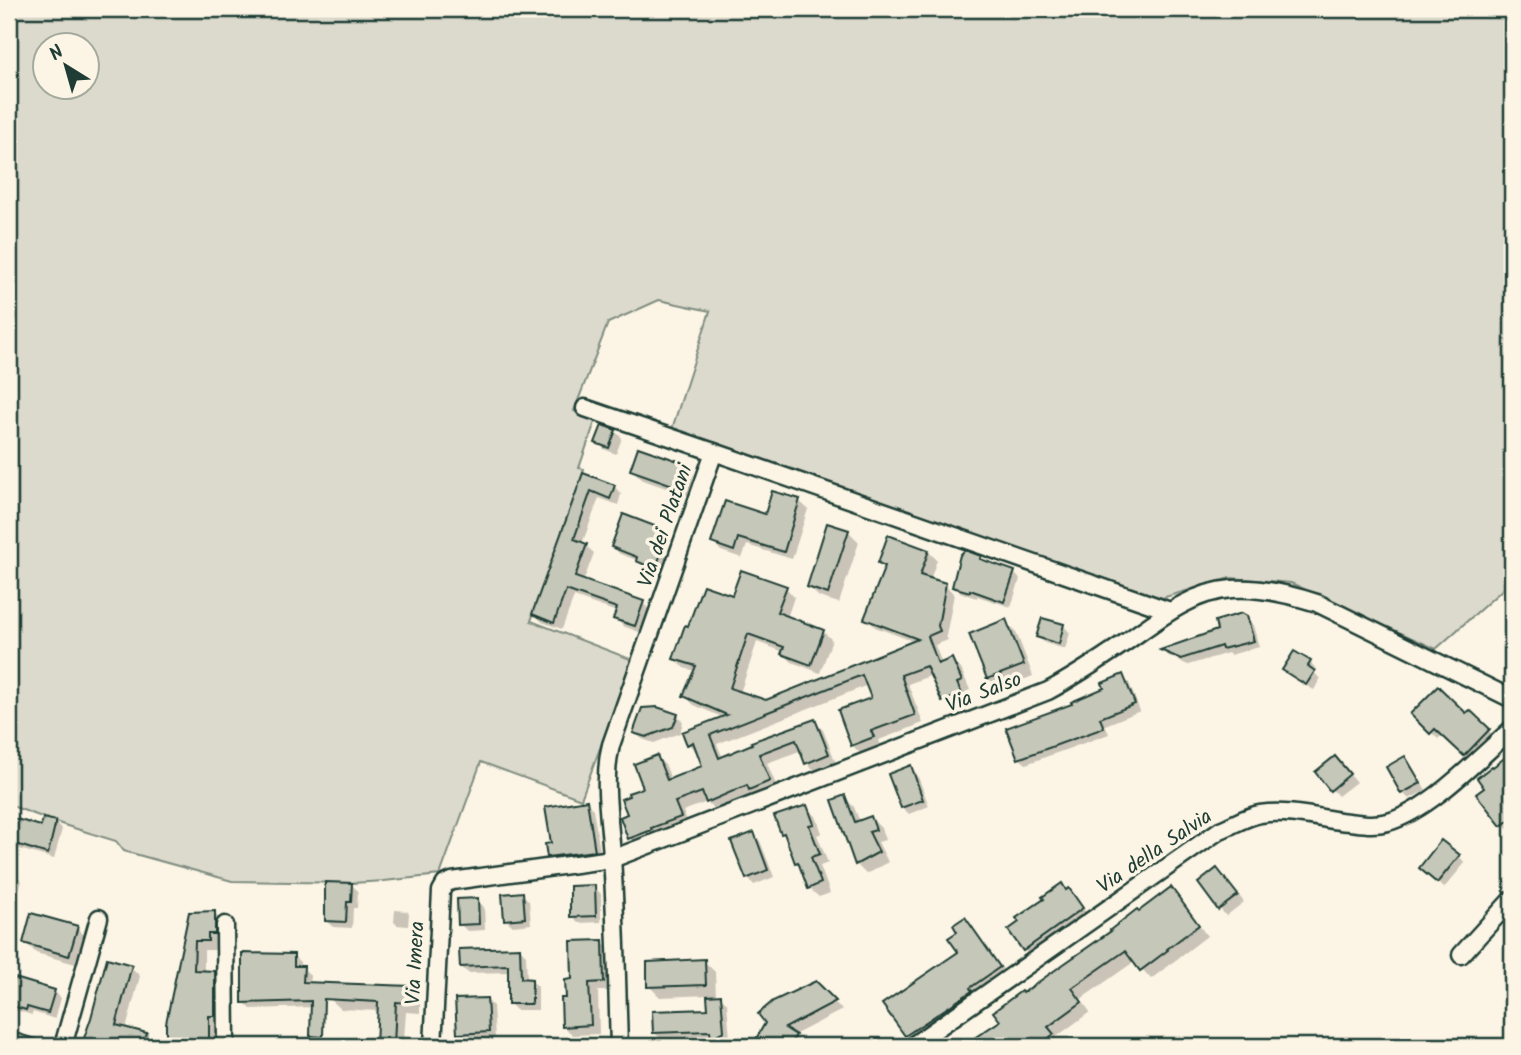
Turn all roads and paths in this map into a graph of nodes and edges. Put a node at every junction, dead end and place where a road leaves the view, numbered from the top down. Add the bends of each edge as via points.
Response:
1 (584, 408) dead end
2 (714, 452) junction
3 (1170, 611) junction
4 (1512, 699) edge
5 (1512, 729) edge
6 (612, 859) junction
7 (445, 884) joint
8 (1512, 899) edge
9 (99, 918) dead end
10 (225, 925) dead end
11 (1461, 955) dead end
12 (63, 1046) edge
13 (226, 1046) edge
14 (433, 1046) edge
15 (619, 1046) edge
16 (912, 1046) edge

1 - 2 street
2 - 3 street, Via dei Platani
2 - 6 street, Via dei Platani via 611,745 607,788
3 - 4 street, Via Salso via 1233,589 1297,597
3 - 6 street, Via Salso via 1048,691
5 - 16 street, Via della Salvia via 1423,804 1387,822 1258,814 1220,830
6 - 7 street, Via Salso
6 - 15 street, Via dei Platani
7 - 14 street, Via Imera
8 - 11 street
9 - 12 street
10 - 13 street

